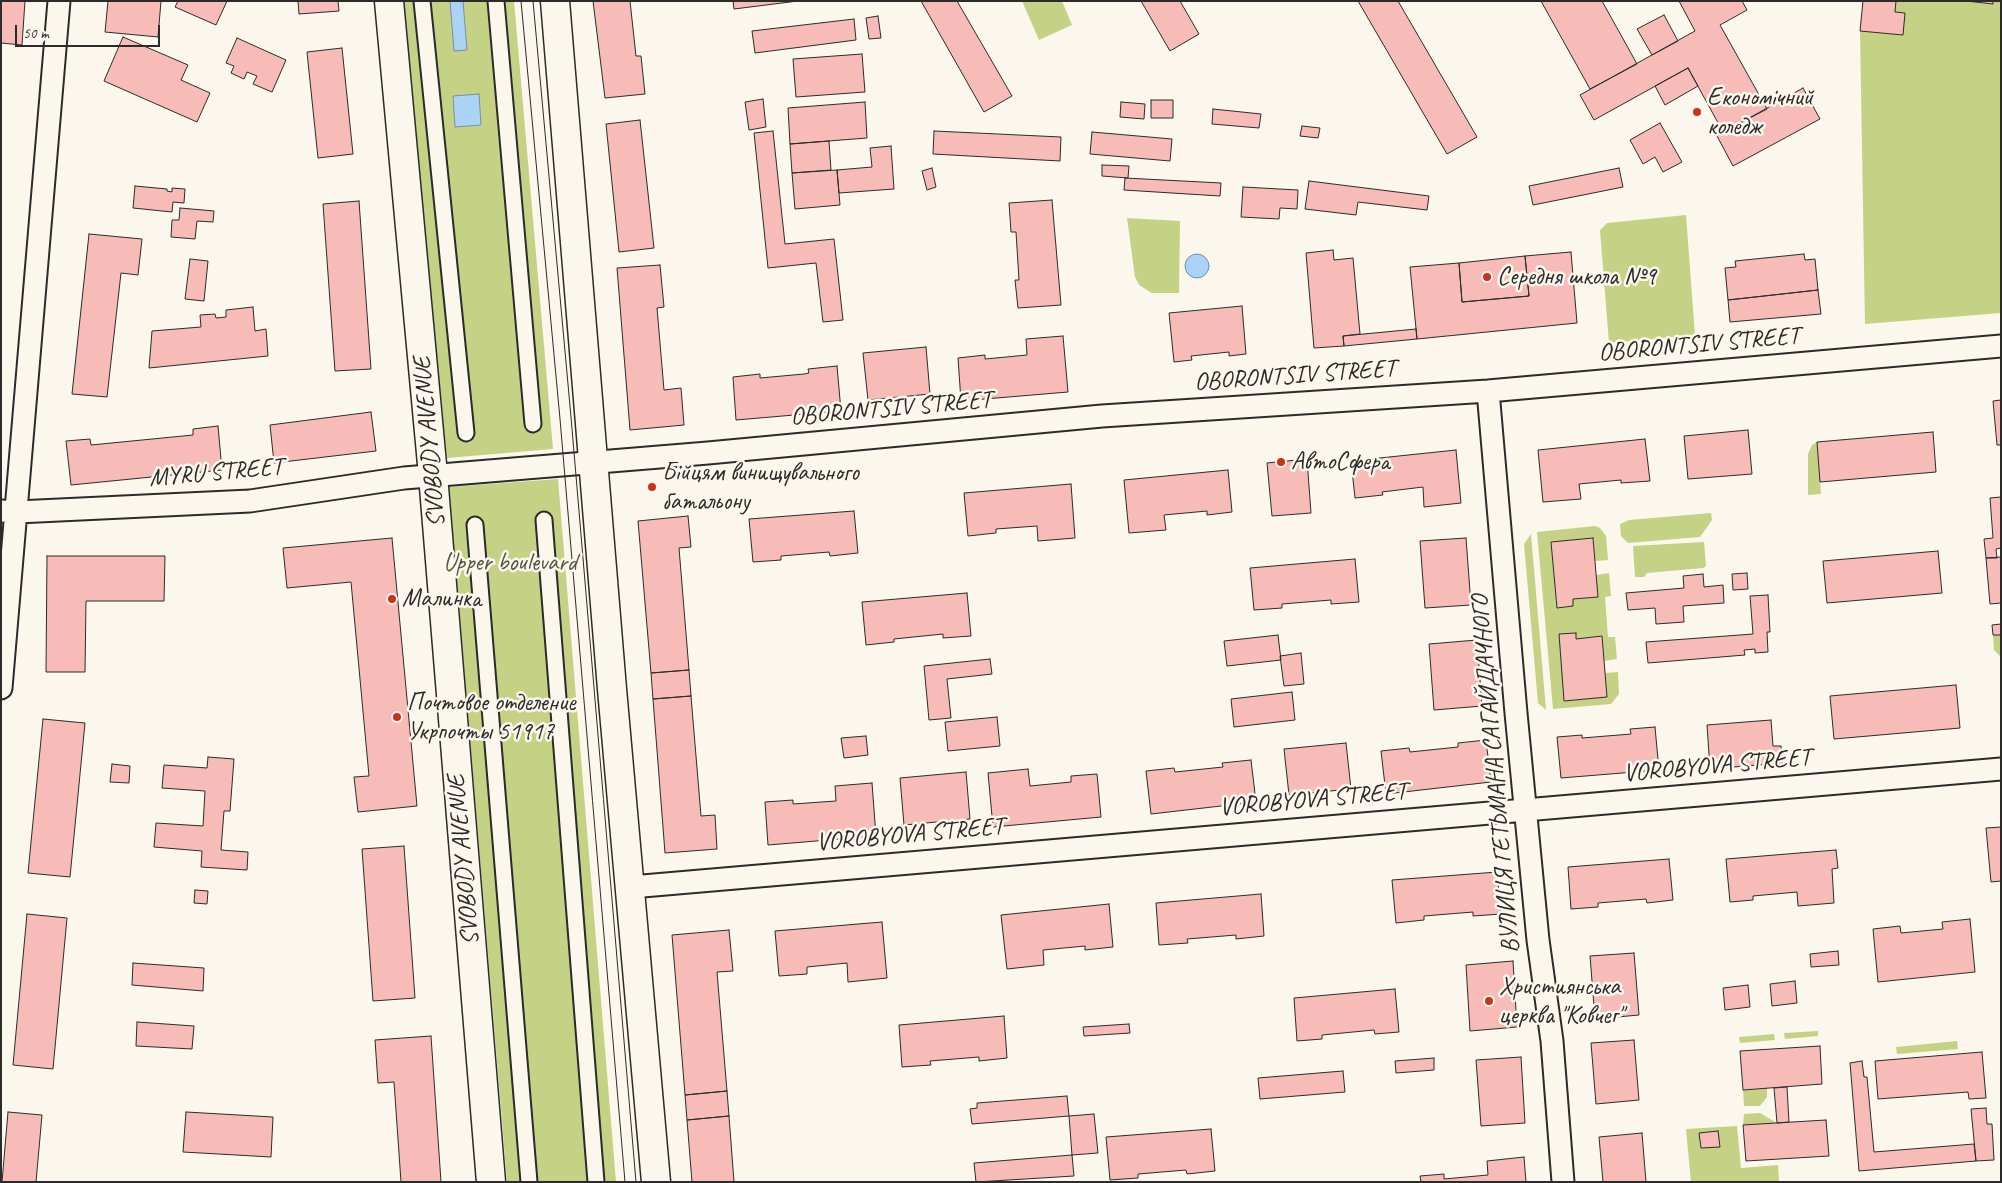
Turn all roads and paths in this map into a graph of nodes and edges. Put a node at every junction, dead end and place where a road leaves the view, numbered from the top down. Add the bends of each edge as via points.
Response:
1 (59, 1) edge
2 (390, 1) edge
3 (422, 1) edge
4 (496, 1) edge
5 (555, 1) edge
6 (2001, 346) edge
7 (1488, 391) junction
8 (532, 424) dead end
9 (466, 433) dead end
10 (594, 462) junction
11 (433, 475) junction
12 (9, 512) edge
13 (544, 520) dead end
14 (475, 525) dead end
15 (1, 688) edge
16 (2001, 769) edge
17 (1527, 809) junction
18 (631, 887) junction
19 (492, 1182) edge
20 (529, 1182) edge
21 (596, 1182) edge
22 (656, 1182) edge
23 (1563, 1182) edge

1 - 12 street
2 - 11 main road, SVOBODY AVENUE
3 - 9 street
4 - 8 street
5 - 10 main road
6 - 7 street, OBORONTSIV STREET
7 - 10 street, OBORONTSIV STREET via 1102,416
7 - 17 street, ВУЛИЦЯ ГЕТЬМАНА САГАЙДАЧНОГО
10 - 11 street, OBORONTSIV STREET
10 - 18 main road
11 - 12 street, MYRU STREET via 250,501
11 - 19 main road, SVOBODY AVENUE
12 - 15 street
13 - 21 street
14 - 20 street
16 - 17 street, VOROBYOVA STREET
17 - 18 street, VOROBYOVA STREET
17 - 23 street, ВУЛИЦЯ ГЕТЬМАНА САГАЙДАЧНОГО via 1538,940 1552,1041
18 - 22 main road

